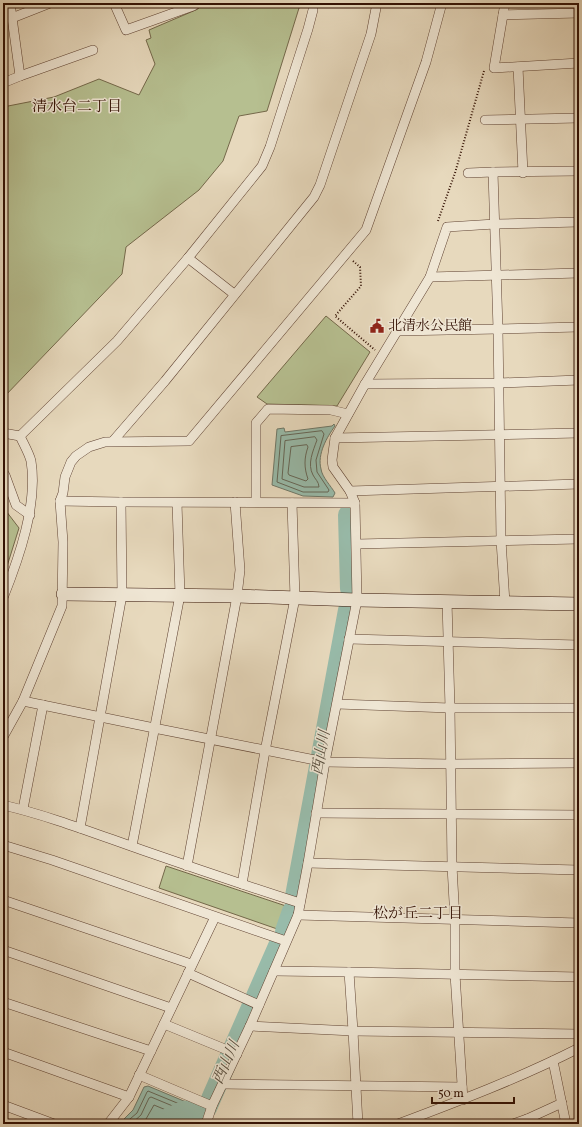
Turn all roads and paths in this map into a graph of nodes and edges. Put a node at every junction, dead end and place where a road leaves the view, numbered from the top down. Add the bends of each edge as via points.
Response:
1 (10, 3) edge
2 (50, 3) edge
3 (114, 3) edge
4 (196, 3) edge
5 (313, 3) edge
6 (377, 3) edge
7 (442, 3) edge
8 (505, 3) edge
9 (579, 13) edge
10 (503, 15) junction
11 (12, 18) junction
12 (93, 50) dead end
13 (579, 63) edge
14 (518, 67) junction
15 (494, 68) junction
16 (20, 76) junction
17 (3, 83) edge
18 (579, 118) edge
19 (485, 120) dead end
20 (521, 120) junction
21 (579, 171) edge
22 (493, 172) junction
23 (468, 173) dead end
24 (523, 173) junction
25 (579, 222) edge
26 (494, 224) junction
27 (447, 227) junction
28 (188, 258) junction
29 (360, 266) dead end
30 (579, 273) edge
31 (496, 276) junction
32 (430, 277) junction
33 (234, 294) junction
34 (579, 327) edge
35 (498, 329) junction
36 (397, 331) junction
37 (382, 356) junction
38 (579, 380) edge
39 (499, 383) junction
40 (365, 384) junction
41 (348, 414) junction
42 (3, 433) edge
43 (579, 433) edge
44 (500, 434) junction
45 (20, 436) junction
46 (335, 438) junction
47 (113, 441) junction
48 (3, 474) edge
49 (579, 484) edge
50 (501, 487) junction
51 (350, 491) junction
52 (60, 501) junction
53 (121, 502) junction
54 (235, 502) junction
55 (256, 502) junction
56 (177, 503) junction
57 (292, 503) junction
58 (355, 503) junction
59 (30, 515) junction
60 (579, 539) edge
61 (502, 540) junction
62 (357, 544) junction
63 (63, 594) junction
64 (122, 595) junction
65 (180, 595) junction
66 (237, 596) junction
67 (3, 598) edge
68 (295, 598) junction
69 (357, 600) junction
70 (447, 602) junction
71 (506, 603) junction
72 (579, 604) edge
73 (349, 639) junction
74 (447, 642) junction
75 (579, 645) edge
76 (23, 701) junction
77 (337, 704) junction
78 (43, 705) junction
79 (450, 708) junction
80 (579, 708) edge
81 (100, 717) junction
82 (154, 728) junction
83 (3, 737) edge
84 (211, 739) junction
85 (265, 751) junction
86 (325, 762) junction
87 (579, 763) edge
88 (450, 764) junction
89 (3, 805) edge
90 (23, 809) junction
91 (316, 813) junction
92 (451, 813) junction
93 (579, 815) edge
94 (80, 828) junction
95 (3, 845) edge
96 (132, 846) junction
97 (308, 863) junction
98 (187, 866) junction
99 (452, 866) junction
100 (579, 870) edge
101 (242, 884) junction
102 (3, 900) edge
103 (300, 903) junction
104 (298, 915) junction
105 (215, 916) junction
106 (455, 920) junction
107 (579, 923) edge
108 (286, 941) junction
109 (3, 950) edge
110 (190, 968) junction
111 (274, 970) junction
112 (349, 972) junction
113 (455, 974) junction
114 (579, 977) edge
115 (3, 1002) edge
116 (259, 1005) junction
117 (171, 1008) junction
118 (164, 1024) junction
119 (250, 1026) junction
120 (353, 1031) junction
121 (460, 1032) junction
122 (579, 1034) edge
123 (579, 1048) edge
124 (151, 1051) junction
125 (3, 1052) edge
126 (237, 1054) junction
127 (553, 1061) junction
128 (139, 1075) junction
129 (223, 1084) junction
130 (356, 1086) junction
131 (462, 1087) junction
132 (129, 1097) junction
133 (463, 1100) junction
134 (562, 1103) junction
135 (3, 1105) edge
136 (212, 1106) junction
137 (527, 1121) edge
138 (54, 1124) edge
139 (108, 1124) edge
140 (206, 1124) edge
141 (358, 1124) edge
142 (398, 1124) edge
143 (513, 1124) edge
144 (566, 1124) edge

1 - 11 street
2 - 11 street
3 - 4 street via 126,30
5 - 28 street via 308,29 262,166
6 - 33 street via 371,34 320,185 314,197
7 - 47 street via 426,62 366,230 189,441
8 - 10 street
9 - 10 street
10 - 15 street
11 - 16 street
12 - 16 street
13 - 14 street
14 - 15 street
14 - 20 street
15 - 27 path via 485,70 455,173 437,224
16 - 17 street
18 - 20 street
19 - 20 street
20 - 24 street
21 - 24 street
22 - 23 street
22 - 24 street
22 - 26 street
25 - 26 street
26 - 27 street
26 - 31 street
27 - 32 street
28 - 33 street
28 - 45 street via 117,341
29 - 37 path via 361,286 335,316
30 - 31 street
31 - 32 street
31 - 35 street
32 - 36 street
33 - 47 street
34 - 35 street
35 - 36 street
35 - 39 street
36 - 37 street
37 - 40 street
38 - 39 street
39 - 40 street
39 - 44 street
40 - 41 street
41 - 46 street
41 - 55 street via 331,410 268,409 256,423
42 - 45 street
43 - 44 street
44 - 46 street
44 - 50 street
45 - 59 street via 30,460
46 - 51 street via 333,467
47 - 52 street via 97,443 76,456 67,470
48 - 59 street via 16,504
49 - 50 street
50 - 51 street
50 - 61 street
51 - 58 street
52 - 53 street
52 - 63 street
53 - 56 street
53 - 64 street
54 - 55 street
54 - 56 street
54 - 66 street via 240,570
55 - 57 street
56 - 65 street
57 - 58 street
57 - 68 street
58 - 62 street
59 - 67 street
60 - 61 street
61 - 62 street
61 - 71 street
62 - 69 street
63 - 64 street
63 - 76 street via 62,606
64 - 65 street
64 - 81 street
65 - 66 street
65 - 82 street
66 - 68 street
66 - 84 street
68 - 69 street
68 - 85 street
69 - 70 street
69 - 73 street
70 - 71 street
70 - 74 street
71 - 72 street
73 - 74 street
73 - 77 street
74 - 75 street
74 - 79 street
76 - 78 street
76 - 83 street
77 - 79 street
77 - 86 street
78 - 81 street
78 - 90 street
79 - 80 street
79 - 88 street
81 - 82 street
81 - 94 street
82 - 84 street
82 - 96 street
84 - 85 street
84 - 98 street
85 - 86 street
85 - 101 street
86 - 88 street
86 - 91 street
87 - 88 street
88 - 92 street
89 - 90 street
90 - 94 street
91 - 92 street
91 - 97 street
92 - 93 street
92 - 99 street
94 - 96 street
95 - 105 street
96 - 98 street
97 - 99 street
97 - 103 street
98 - 101 street
99 - 100 street
99 - 106 street
101 - 103 street
102 - 110 street
103 - 104 street
104 - 106 street
104 - 108 street
105 - 108 street
105 - 110 street
106 - 107 street
106 - 113 street
108 - 111 street
109 - 117 street
110 - 116 street
110 - 117 street
111 - 112 street
111 - 116 street
112 - 113 street
112 - 120 street
113 - 114 street
113 - 121 street
115 - 124 street
116 - 119 street
117 - 118 street
118 - 124 street
118 - 126 street
119 - 120 street
119 - 126 street
120 - 121 street
120 - 130 street
121 - 122 street
121 - 131 street
123 - 127 street
124 - 128 street
125 - 132 street
126 - 129 street
127 - 133 street
127 - 134 street
128 - 132 street
128 - 136 street
129 - 130 street
129 - 136 street
130 - 131 street
130 - 141 street
131 - 133 street
132 - 139 street
133 - 142 street
134 - 137 street
134 - 144 street
135 - 138 street
136 - 140 street
137 - 143 street

